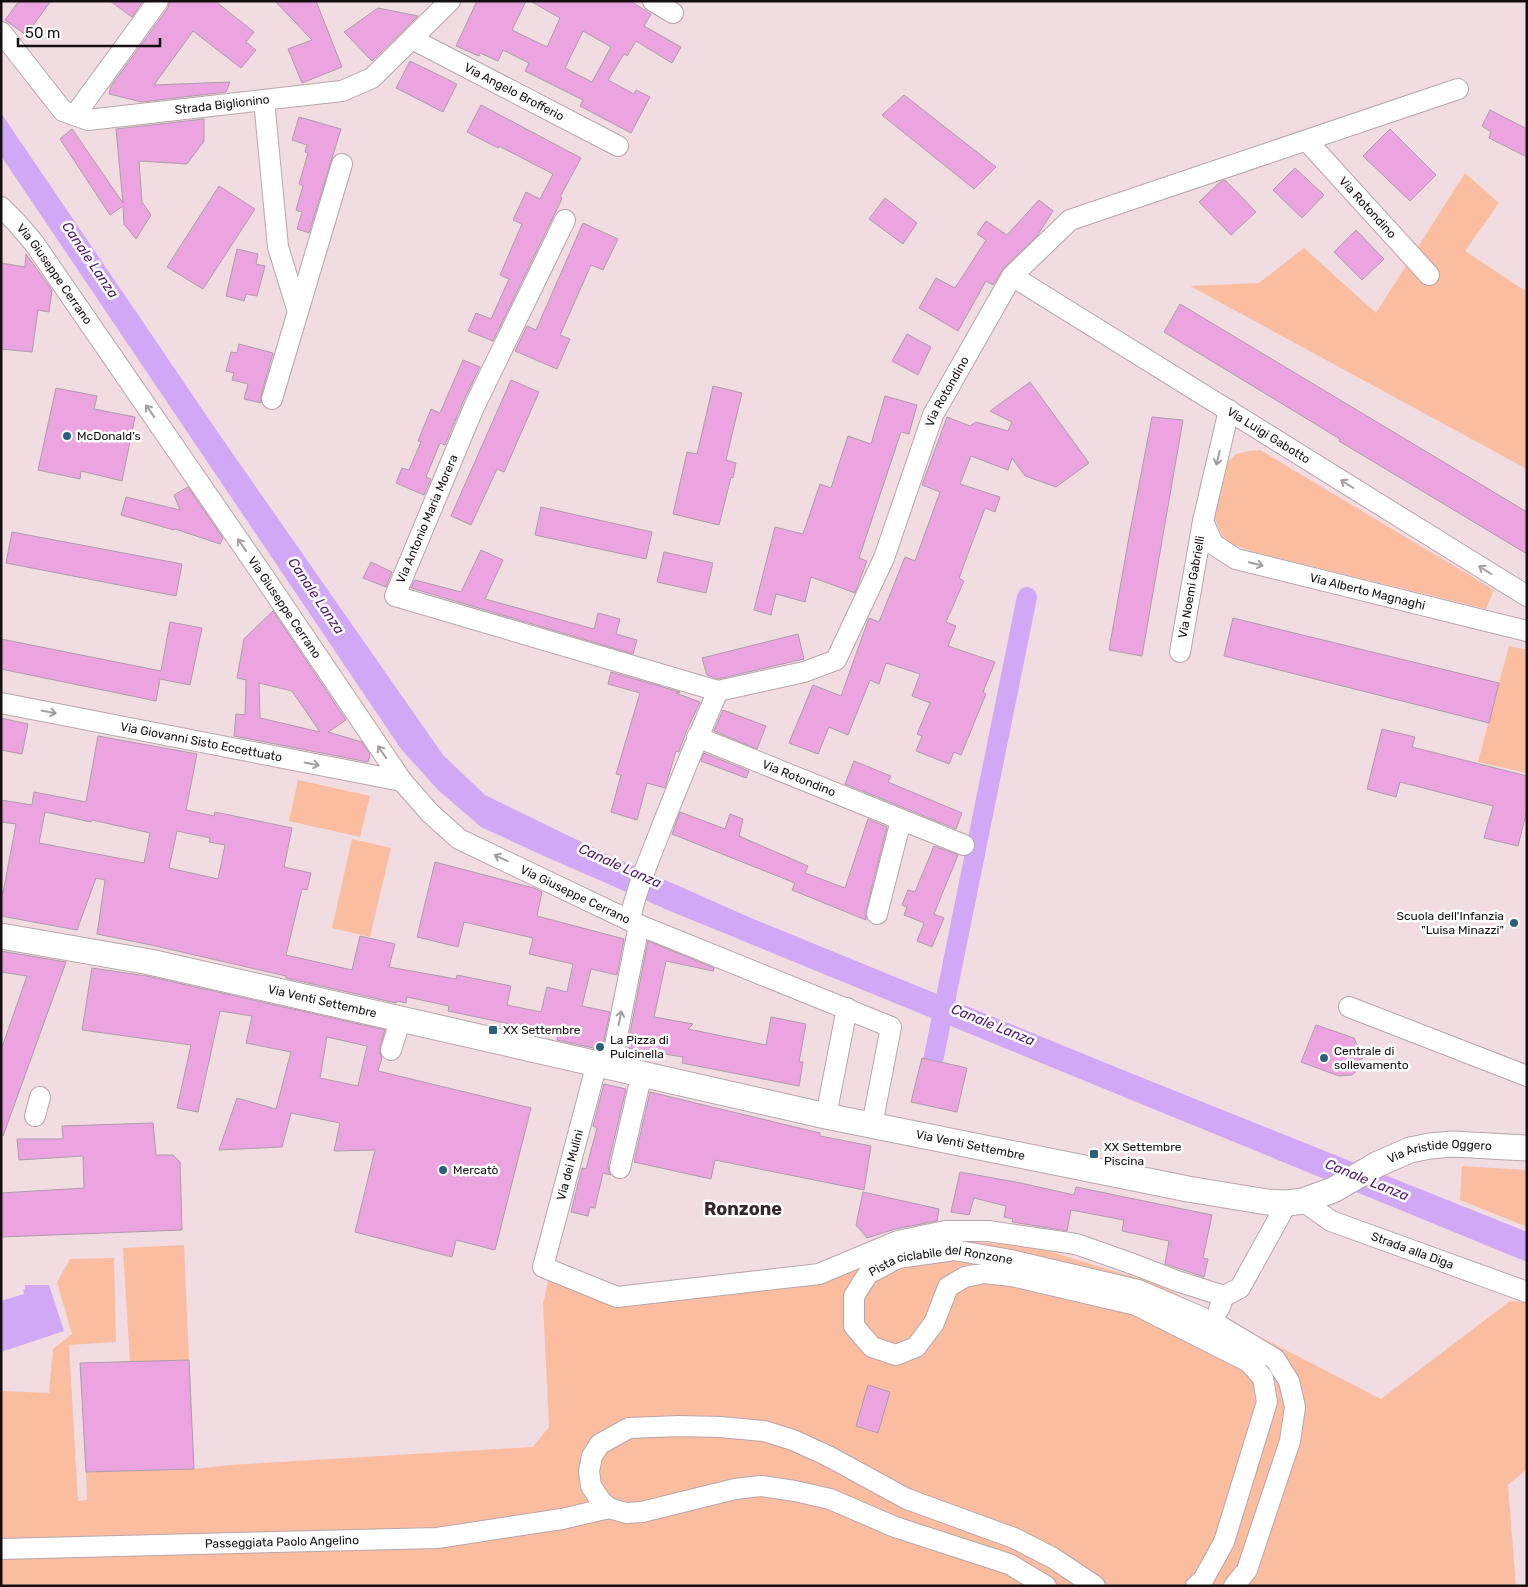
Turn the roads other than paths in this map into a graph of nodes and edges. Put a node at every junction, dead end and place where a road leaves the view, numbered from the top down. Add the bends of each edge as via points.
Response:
1 (158, 1) edge
2 (450, 1) edge
3 (653, 1) edge
4 (673, 13) dead end
5 (1, 32) edge
6 (412, 39) junction
7 (1458, 90) dead end
8 (264, 100) junction
9 (74, 115) junction
10 (1306, 141) junction
11 (618, 146) dead end
12 (342, 164) dead end
13 (1, 207) edge
14 (565, 220) dead end
15 (1429, 275) dead end
16 (1012, 276) junction
17 (298, 312) junction
18 (272, 399) dead end
19 (1229, 410) junction
20 (1203, 521) junction
21 (1213, 544) joint
22 (1527, 596) edge
23 (1527, 631) edge
24 (1180, 652) dead end
25 (718, 691) junction
26 (1, 703) edge
27 (697, 737) junction
28 (402, 781) junction
29 (901, 820) junction
30 (964, 845) dead end
31 (876, 914) dead end
32 (634, 917) junction
33 (1, 936) edge
34 (1350, 1007) dead end
35 (847, 1008) junction
36 (401, 1018) junction
37 (392, 1050) dead end
38 (604, 1064) junction
39 (642, 1073) junction
40 (1527, 1076) edge
41 (826, 1116) junction
42 (872, 1125) junction
43 (1527, 1148) edge
44 (620, 1168) dead end
45 (1295, 1202) junction
46 (1527, 1292) edge
47 (1224, 1296) junction
48 (1215, 1323) junction
49 (609, 1508) junction
50 (1, 1549) edge
51 (1046, 1586) edge
52 (1095, 1586) edge
53 (1196, 1586) edge
54 (1234, 1586) edge

1 - 9 street
2 - 6 street, Strada Biglionino
3 - 4 street
5 - 9 street, Strada Biglionino via 63,110
6 - 8 street, Strada Biglionino via 372,78 342,91
6 - 11 street, Via Angelo Brofferio
7 - 10 street, Via Rotondino
8 - 9 street, Strada Biglionino via 88,120
8 - 17 street via 278,247
10 - 15 street, Via Rotondino
10 - 16 street, Via Rotondino via 1070,220
12 - 17 street
28 -> 13 street, Via Giuseppe Cerrano via 34,243
14 - 25 street, Via Antonio Maria Morera via 474,407 395,596
16 - 19 street, Via Luigi Gabotto
16 - 25 street, Via Rotondino via 933,415 884,558 836,660 804,672
17 - 18 street
19 -> 20 street, Via Noemi Gabrielli
22 -> 19 street, Via Luigi Gabotto
20 - 21 street, Via Noemi Gabrielli
20 - 24 street, Via Noemi Gabrielli
21 -> 23 street, Via Alberto Magnaghi via 1236,559
25 - 27 street
26 -> 28 street, Via Giovanni Sisto Eccettuato
27 - 29 street, Via Rotondino
27 - 32 street via 658,837
32 -> 28 street, Via Giuseppe Cerrano via 459,839
29 - 30 street, Via Rotondino
29 - 31 street
32 - 35 street, Via Giuseppe Cerrano
38 -> 32 street
33 - 36 main road, Via Venti Settembre via 150,962
34 - 40 street
35 - 41 street
35 - 42 street, Via Giuseppe Cerrano via 892,1027
36 - 37 street
36 - 38 main road, Via Venti Settembre
38 - 39 main road, Via Venti Settembre
38 - 47 street, Via dei Mulini via 590,1093 542,1267 617,1296 819,1274 898,1241 945,1231 988,1231 1076,1244
39 - 41 main road, Via Venti Settembre
39 - 44 street
41 - 42 main road, Via Venti Settembre
42 - 45 main road, Via Venti Settembre via 1188,1189 1267,1202
43 - 45 main road, Via Aristide Oggero via 1453,1144 1410,1150 1333,1190
45 - 46 street, Strada alla Diga via 1332,1221
45 - 47 street via 1240,1288
47 - 48 street
48 - 53 street, Pista ciclabile del Ronzone via 1138,1290 954,1250 898,1258 868,1274 854,1296 854,1326 872,1347 896,1355 916,1347 934,1323 948,1287 965,1277 984,1273 1012,1276 1136,1305 1249,1362 1263,1378 1267,1402 1224,1542 1203,1580
48 - 54 street, Pista ciclabile del Ronzone via 1275,1359 1289,1380 1295,1407 1290,1441 1247,1570
49 - 50 street, Passeggiata Paolo Angelino via 562,1519 437,1538
49 - 51 street via 626,1513 642,1512 735,1489 761,1486 795,1491 830,1500 895,1527 1009,1564
49 - 52 street via 591,1486 592,1456 600,1444 629,1428 696,1427 764,1432 793,1440 828,1456 907,1499 1014,1538 1053,1558

